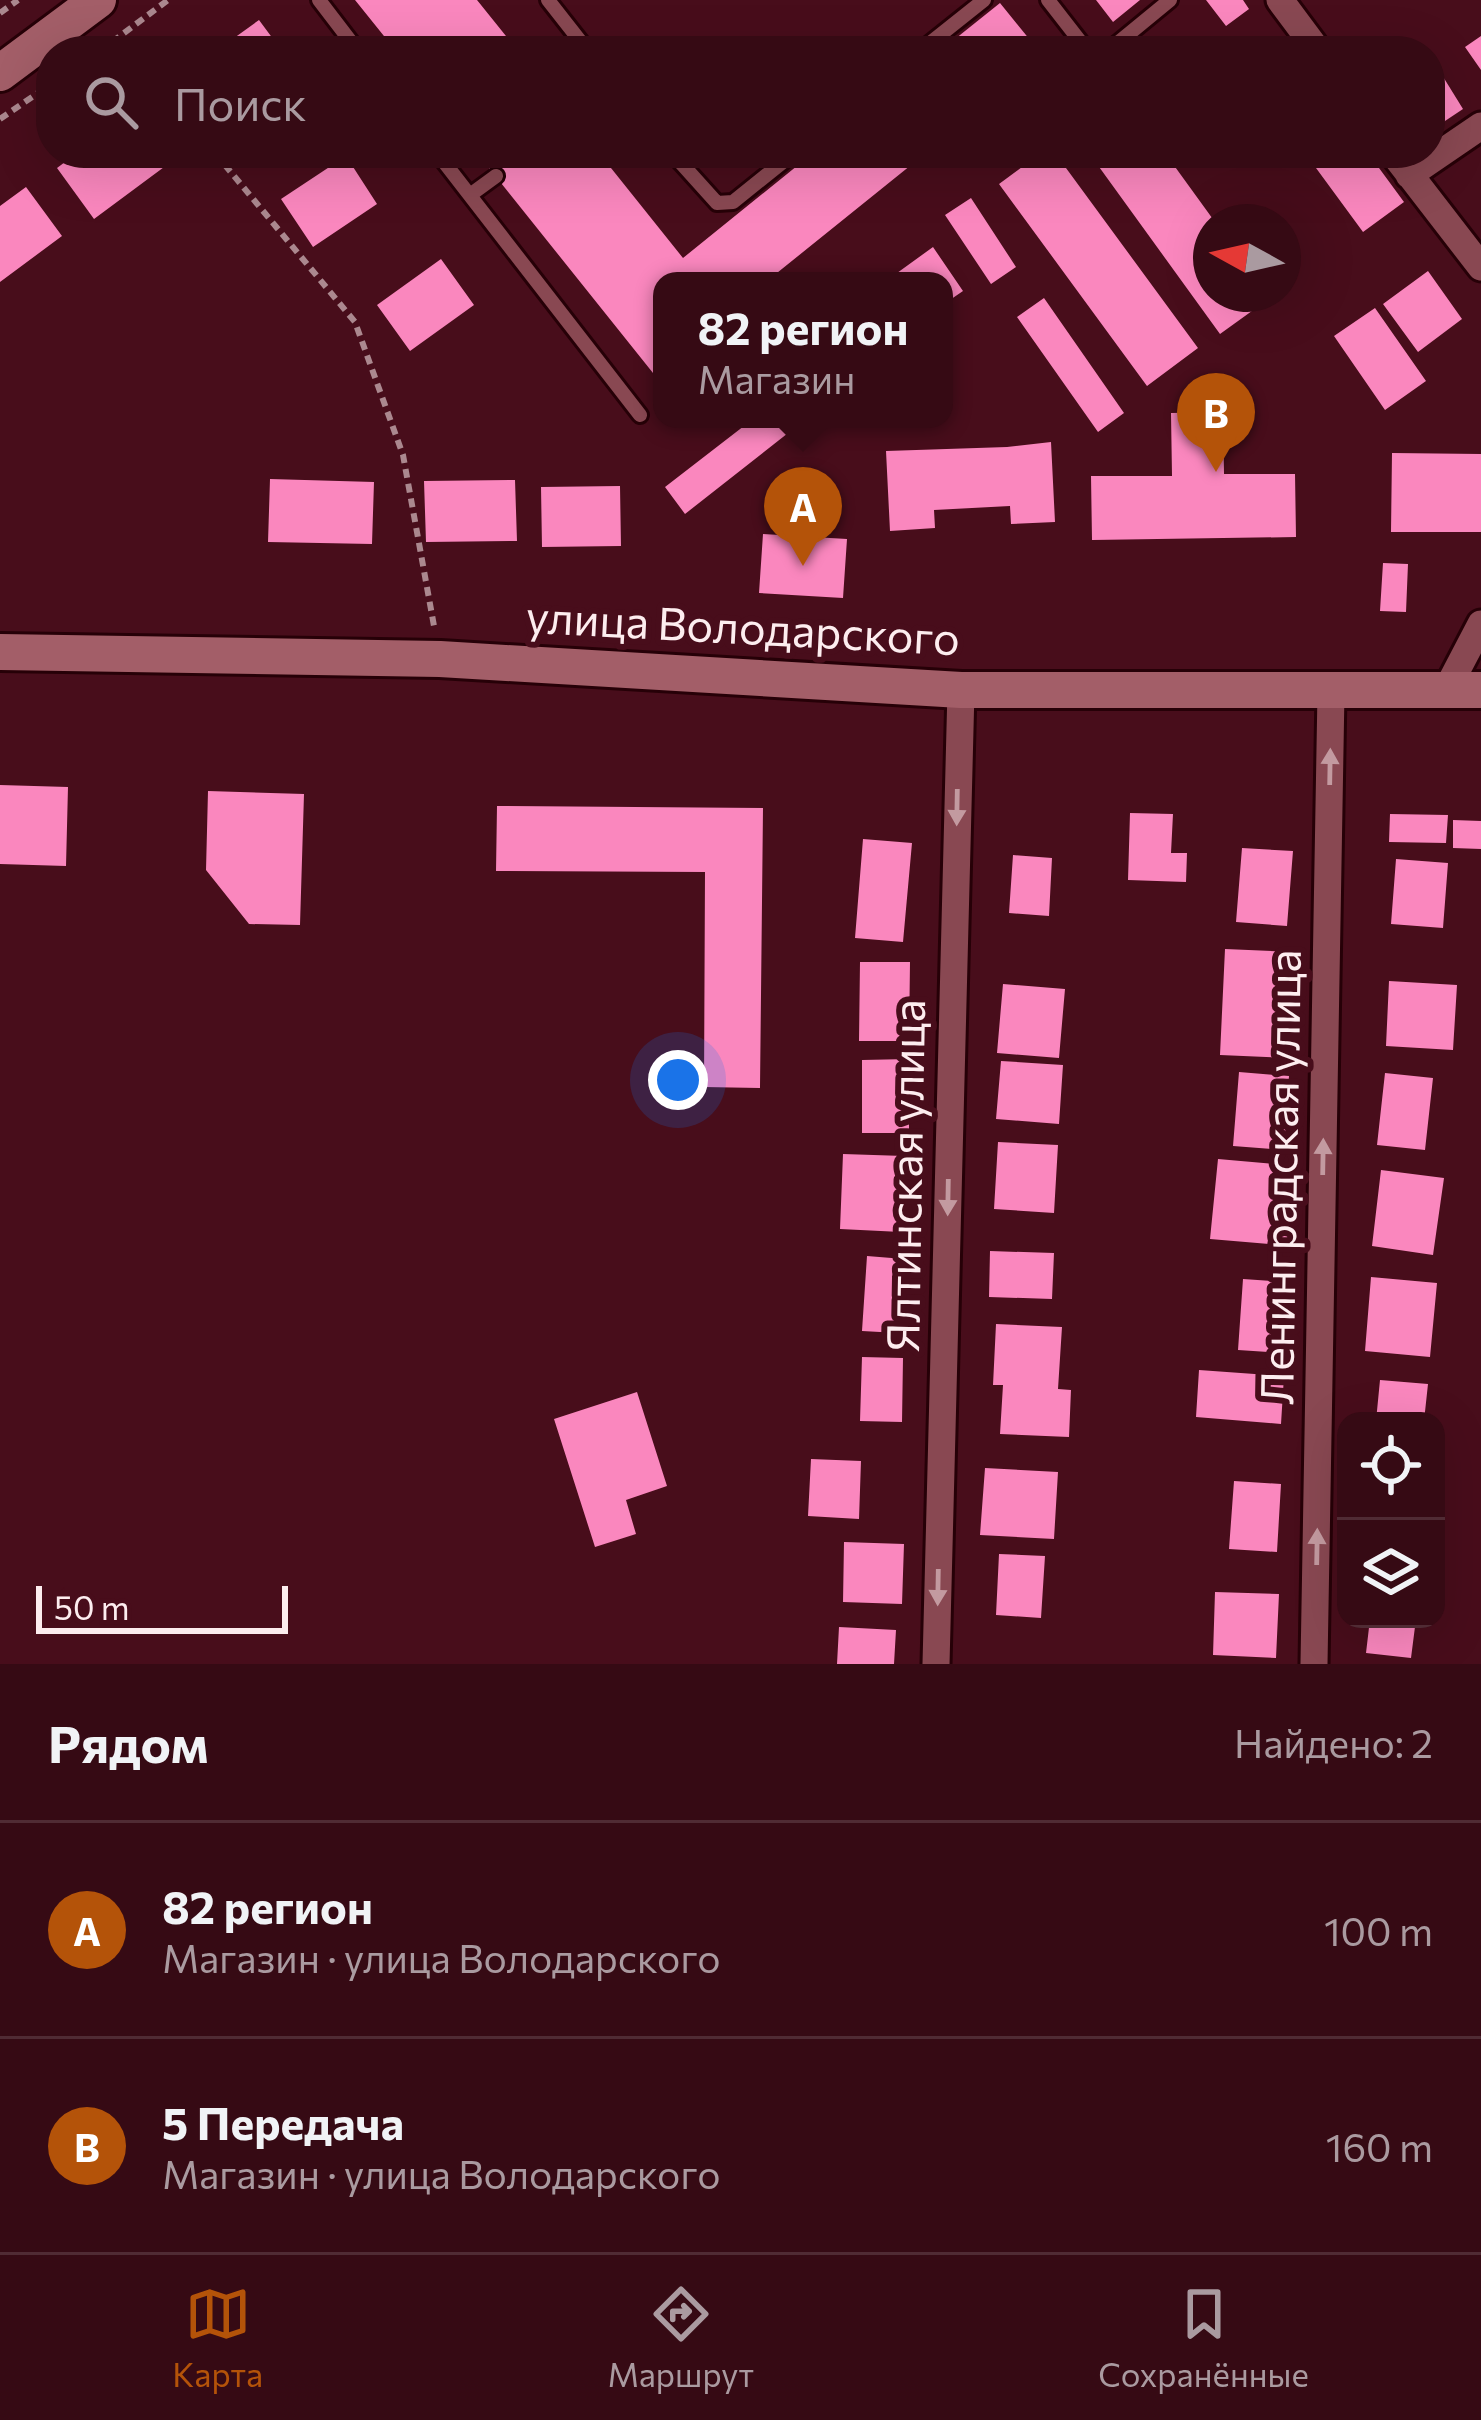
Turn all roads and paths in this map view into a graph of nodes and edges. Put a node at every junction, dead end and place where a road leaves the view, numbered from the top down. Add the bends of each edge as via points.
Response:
1 (18, 0) edge
2 (98, 0) edge
3 (168, 0) edge
4 (319, 0) edge
5 (548, 0) edge
6 (984, 0) edge
7 (1048, 0) edge
8 (1170, 0) edge
9 (1280, 0) edge
10 (0, 13) edge
11 (50, 36) edge
12 (120, 36) edge
13 (347, 36) edge
14 (576, 36) edge
15 (939, 36) edge
16 (1076, 36) edge
17 (1126, 36) edge
18 (1307, 36) edge
19 (36, 46) edge
20 (0, 73) edge
21 (1481, 126) edge
22 (1445, 143) edge
23 (228, 168) edge
24 (449, 168) edge
25 (686, 168) edge
26 (775, 168) edge
27 (1404, 168) edge
28 (496, 176) dead end
29 (470, 195) junction
30 (1481, 267) edge
31 (640, 415) dead end
32 (1481, 624) edge
33 (0, 652) edge
34 (440, 659) junction
35 (962, 690) junction
36 (1464, 690) edge
37 (1331, 692) junction
38 (936, 1664) edge
39 (1315, 1664) edge

1 - 10 path
2 - 11 main road
3 - 12 path
4 - 13 lane
5 - 14 lane
6 - 15 lane
7 - 16 lane
8 - 17 lane
9 - 18 street
19 - 20 main road
21 - 22 street
23 - 34 path via 356,322 403,455
24 - 29 lane
25 - 26 lane via 717,203 733,202
27 - 30 street
28 - 29 lane
29 - 31 lane
32 - 36 street
33 - 34 main road, улица Володарского
34 - 35 main road, улица Володарского
35 - 37 main road, улица Володарского
35 -> 38 street, Ялтинская улица
36 - 37 main road, улица Володарского
39 -> 37 street, Ленинградская улица

